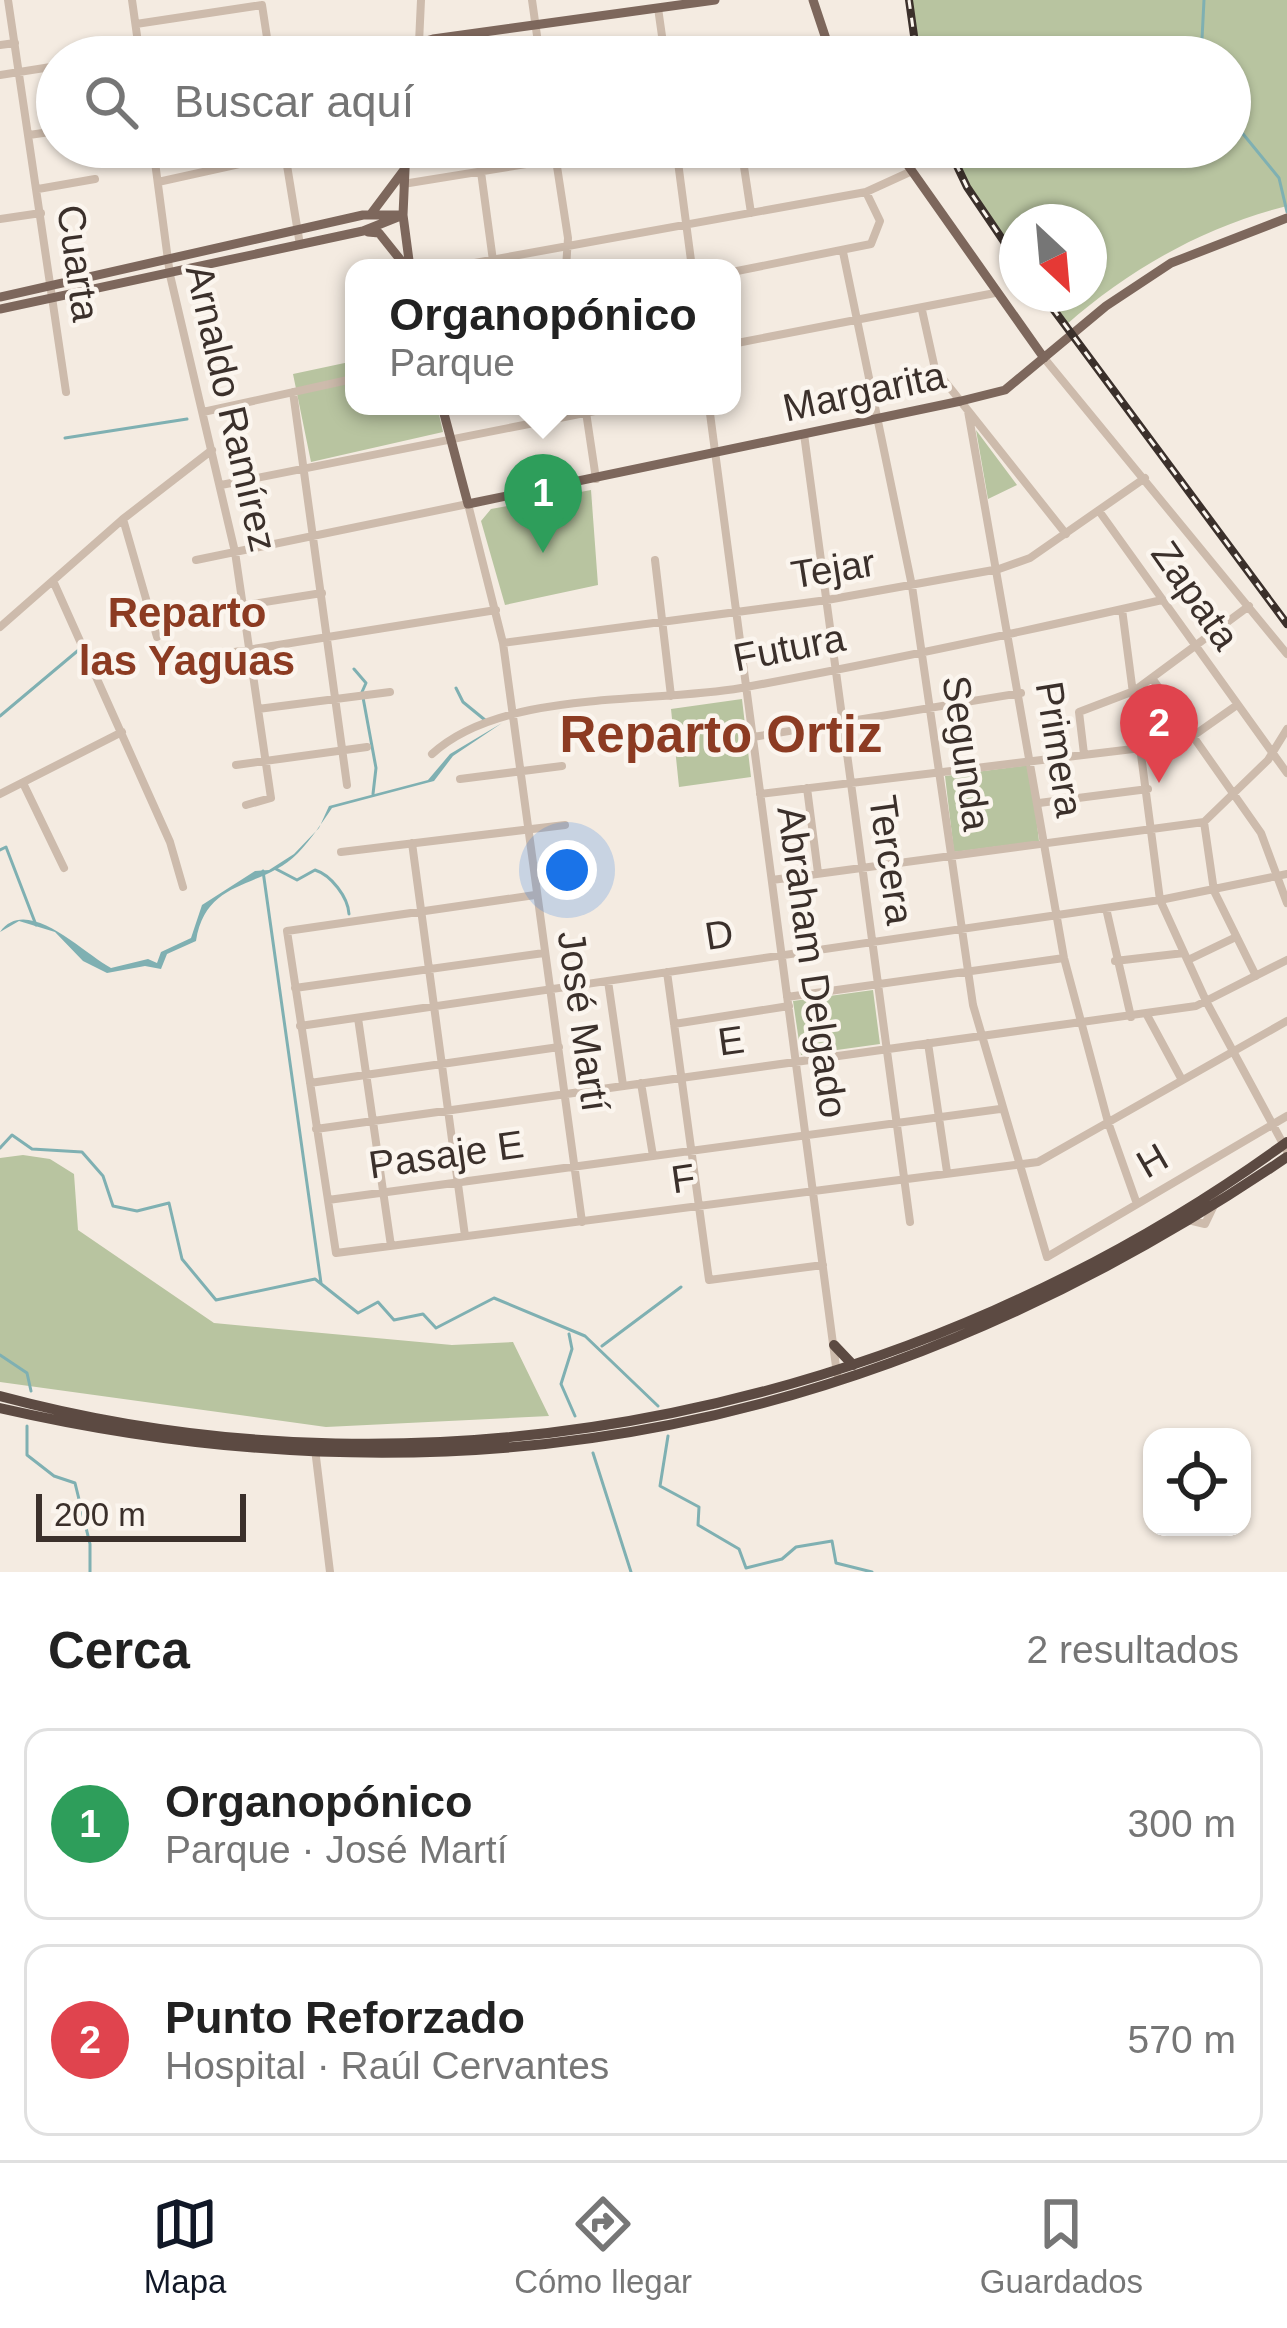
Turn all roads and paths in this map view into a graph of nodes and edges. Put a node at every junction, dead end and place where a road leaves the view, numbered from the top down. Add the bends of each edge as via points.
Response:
1 (8, 0) edge
2 (132, 0) edge
3 (421, 0) edge
4 (532, 0) edge
5 (715, 0) edge
6 (813, 0) edge
7 (261, 3) edge
8 (658, 4) edge
9 (136, 24) junction
10 (535, 25) junction
11 (138, 36) edge
12 (267, 36) edge
13 (419, 36) edge
14 (464, 36) edge
15 (537, 36) edge
16 (662, 36) edge
17 (825, 36) edge
18 (15, 43) junction
19 (0, 45) edge
20 (36, 69) edge
21 (20, 72) junction
22 (0, 75) edge
23 (36, 134) edge
24 (29, 135) junction
25 (156, 168) edge
26 (214, 168) edge
27 (288, 168) edge
28 (504, 168) edge
29 (557, 168) edge
30 (679, 168) edge
31 (744, 168) edge
32 (910, 168) edge
33 (404, 170) joint
34 (912, 171) junction
35 (481, 172) junction
36 (95, 179) dead end
37 (158, 182) junction
38 (403, 184) junction
39 (38, 189) junction
40 (866, 192) junction
41 (41, 213) junction
42 (751, 213) junction
43 (371, 214) junction
44 (403, 215) junction
45 (1285, 218) edge
46 (0, 219) edge
47 (686, 224) junction
48 (298, 231) junction
49 (363, 231) junction
50 (300, 245) junction
51 (567, 245) junction
52 (843, 253) junction
53 (402, 259) edge
54 (408, 259) edge
55 (493, 259) edge
56 (513, 259) edge
57 (566, 259) edge
58 (691, 259) edge
59 (168, 261) junction
60 (741, 270) edge
61 (170, 275) junction
62 (54, 293) junction
63 (995, 293) junction
64 (0, 296) edge
65 (0, 309) edge
66 (922, 310) junction
67 (857, 321) junction
68 (741, 342) edge
69 (1044, 358) junction
70 (345, 381) edge
71 (66, 392) dead end
72 (293, 392) junction
73 (961, 401) junction
74 (968, 411) junction
75 (202, 412) junction
76 (444, 415) edge
77 (571, 415) edge
78 (586, 415) edge
79 (710, 415) edge
80 (876, 418) junction
81 (804, 434) junction
82 (451, 439) junction
83 (212, 450) junction
84 (715, 453) junction
85 (305, 468) junction
86 (1145, 478) junction
87 (596, 479) junction
88 (221, 485) junction
89 (468, 504) junction
90 (1099, 511) junction
91 (123, 519) junction
92 (1066, 534) junction
93 (315, 535) junction
94 (235, 552) junction
95 (196, 560) dead end
96 (656, 560) dead end
97 (999, 569) junction
98 (54, 583) junction
99 (912, 586) junction
100 (322, 593) junction
101 (827, 599) junction
102 (1162, 600) junction
103 (243, 606) junction
104 (1249, 606) junction
105 (1122, 609) junction
106 (496, 610) junction
107 (208, 611) dead end
108 (736, 612) junction
109 (662, 623) junction
110 (0, 627) edge
111 (1011, 633) junction
112 (157, 637) dead end
113 (328, 639) junction
114 (503, 643) junction
115 (1195, 646) junction
116 (250, 650) junction
117 (922, 651) junction
118 (1287, 654) edge
119 (215, 655) dead end
120 (836, 669) junction
121 (1152, 678) junction
122 (745, 687) junction
123 (1134, 691) junction
124 (390, 692) dead end
125 (1021, 693) junction
126 (671, 696) junction
127 (336, 700) junction
128 (1237, 705) junction
129 (932, 709) junction
130 (258, 710) junction
131 (510, 714) junction
132 (843, 725) junction
133 (1287, 729) edge
134 (122, 732) junction
135 (1195, 736) junction
136 (753, 737) junction
137 (367, 747) dead end
138 (1143, 748) junction
139 (343, 750) junction
140 (1270, 750) junction
141 (432, 754) dead end
142 (1084, 754) junction
143 (1032, 760) junction
144 (266, 761) junction
145 (236, 765) dead end
146 (562, 766) dead end
147 (518, 772) junction
148 (941, 772) junction
149 (1287, 772) edge
150 (460, 779) dead end
151 (23, 783) junction
152 (851, 783) junction
153 (347, 785) dead end
154 (807, 788) junction
155 (1148, 789) junction
156 (1234, 793) junction
157 (0, 794) edge
158 (760, 794) junction
159 (1039, 803) junction
160 (246, 805) dead end
161 (1204, 822) junction
162 (565, 825) dead end
163 (526, 829) junction
164 (1153, 830) junction
165 (412, 843) junction
166 (1045, 843) junction
167 (341, 852) dead end
168 (951, 855) junction
169 (862, 867) junction
170 (64, 868) dead end
171 (818, 873) junction
172 (1282, 877) edge
173 (772, 880) junction
174 (183, 887) dead end
175 (1214, 891) junction
176 (535, 895) junction
177 (1160, 900) junction
178 (1287, 904) edge
179 (1106, 908) junction
180 (422, 911) junction
181 (1057, 915) junction
182 (961, 929) junction
183 (1236, 937) junction
184 (872, 942) junction
185 (544, 953) junction
186 (782, 955) junction
187 (1186, 957) junction
188 (1064, 958) junction
189 (1287, 960) edge
190 (1115, 961) junction
191 (429, 969) junction
192 (967, 971) junction
193 (668, 972) junction
194 (1256, 976) junction
195 (608, 981) junction
196 (878, 984) junction
197 (295, 988) junction
198 (550, 990) junction
199 (788, 1002) junction
200 (1207, 1003) junction
201 (435, 1007) junction
202 (1147, 1015) junction
203 (1131, 1017) junction
204 (358, 1018) junction
205 (1287, 1021) edge
206 (674, 1024) junction
207 (1081, 1024) junction
208 (300, 1026) junction
209 (981, 1036) junction
210 (928, 1043) junction
211 (559, 1047) junction
212 (886, 1048) junction
213 (1232, 1052) junction
214 (795, 1060) junction
215 (442, 1064) junction
216 (367, 1075) junction
217 (680, 1077) junction
218 (1182, 1080) junction
219 (310, 1083) junction
220 (641, 1083) junction
221 (623, 1085) junction
222 (565, 1094) junction
223 (1000, 1109) junction
224 (448, 1110) junction
225 (1287, 1116) edge
226 (938, 1118) junction
227 (373, 1121) junction
228 (1108, 1122) junction
229 (897, 1123) junction
230 (1273, 1124) junction
231 (316, 1129) junction
232 (806, 1136) junction
233 (1286, 1149) edge
234 (692, 1151) junction
235 (653, 1156) junction
236 (574, 1167) junction
237 (1018, 1168) junction
238 (947, 1173) junction
239 (905, 1178) junction
240 (458, 1182) junction
241 (813, 1190) junction
242 (383, 1192) junction
243 (1217, 1197) junction
244 (328, 1200) junction
245 (1137, 1204) junction
246 (698, 1206) junction
247 (1183, 1218) junction
248 (582, 1222) junction
249 (910, 1222) dead end
250 (465, 1236) junction
251 (391, 1246) junction
252 (1047, 1256) joint
253 (823, 1265) junction
254 (834, 1345) junction
255 (853, 1365) junction
256 (838, 1376) junction
257 (0, 1396) edge
258 (0, 1408) edge
259 (315, 1448) junction
260 (330, 1572) edge

1 - 18 street, Cuarta
2 - 9 street
3 - 13 street
4 - 10 street
5 - 8 main road
6 - 17 main road
7 - 9 street
7 - 12 street
8 - 10 main road
8 - 16 street
9 - 11 street
10 - 14 main road
10 - 15 street
18 - 19 street
18 - 21 street, Cuarta
20 - 21 street
21 - 22 street
21 - 24 street, Cuarta
23 - 24 street
24 - 39 street, Cuarta
25 - 37 street, Arnaldo Ramírez
26 - 37 street
27 - 48 street
28 - 35 street
29 - 51 street
30 - 47 street
31 - 42 street
32 - 34 main road
33 - 38 main road
33 - 43 main road
34 - 40 street
34 - 63 main road
35 - 38 street
35 - 55 street
36 - 39 street
37 - 59 street, Arnaldo Ramírez
38 - 44 main road
39 - 41 street, Cuarta
40 - 42 street
40 - 52 street via 880,220 877,236
41 - 46 street
41 - 62 street, Cuarta
42 - 47 street
43 - 44 main road
43 - 48 main road
44 - 49 main road
44 - 54 main road
45 - 69 main road, Margarita via 1171,263
47 - 51 street
47 - 58 street
48 - 50 street
48 - 59 main road
49 - 50 main road
49 - 53 main road via 380,233
50 - 61 main road
51 - 56 street
51 - 57 street
52 - 60 street
52 - 67 street, Segunda
59 - 61 street, Arnaldo Ramírez
59 - 62 main road
61 - 62 main road
61 - 75 street, Arnaldo Ramírez
62 - 64 main road
62 - 65 main road
62 - 71 street, Cuarta
63 - 66 street
63 - 69 main road
66 - 67 street
66 - 73 street, Primera via 935,369
67 - 68 street
67 - 80 street, Segunda
69 - 73 main road, Margarita via 1005,390
69 - 86 street
70 - 72 street
72 - 75 street
72 - 85 street
73 - 74 street, Primera
73 - 80 main road, Margarita
74 - 92 street
74 - 97 street, Primera
75 - 83 street, Arnaldo Ramírez
76 - 82 main road, José Martí
77 - 82 street
78 - 87 street
79 - 84 street, Abraham Delgado
80 - 81 main road, Margarita
80 - 99 street, Segunda
81 - 84 main road, Margarita
81 - 101 street, Tercera
82 - 85 street
82 - 89 main road, José Martí
83 - 88 street, Arnaldo Ramírez
83 - 91 street
84 - 87 main road, Margarita
84 - 108 street, Abraham Delgado
85 - 88 street
85 - 93 street
86 - 90 street, Tejar
86 - 104 street
87 - 89 main road, Margarita
88 - 94 street, Arnaldo Ramírez
89 - 93 street, Margarita
89 - 106 street, José Martí
90 - 92 street, Tejar
90 - 102 street, Zapata
91 - 98 street
91 - 112 street
92 - 97 street, Tejar
93 - 94 street, Margarita
93 - 100 street
94 - 95 street, Margarita
94 - 103 street, Arnaldo Ramírez
96 - 109 street
97 - 99 street, Tejar
97 - 111 street, Primera
98 - 110 street
98 - 134 street
99 - 101 street, Tejar
99 - 117 street, Segunda
100 - 103 street
100 - 113 street
101 - 108 street, Tejar
101 - 120 street, Tercera
102 - 105 street, Futura
102 - 115 street, Zapata
103 - 107 street
103 - 116 street, Arnaldo Ramírez
104 - 115 street
104 - 118 street
105 - 111 street, Futura
105 - 123 street
106 - 113 street
106 - 114 street, José Martí
108 - 109 street, Tejar
108 - 122 street, Abraham Delgado
109 - 114 street, Tejar
109 - 126 street
111 - 117 street, Futura
111 - 125 street, Primera
113 - 116 street
113 - 127 street
114 - 131 street, José Martí
115 - 121 street
115 - 128 street, Zapata
116 - 119 street
116 - 130 street, Arnaldo Ramírez
117 - 120 street, Futura
117 - 129 street, Segunda
120 - 122 street, Futura
120 - 132 street, Tercera
121 - 123 street
121 - 135 street
122 - 126 street, Futura
122 - 136 street, Abraham Delgado
123 - 138 street
123 - 142 street via 1079,712
124 - 127 street
125 - 129 street
125 - 143 street, Primera
126 - 131 street, Futura
127 - 130 street
127 - 139 street
128 - 135 street
128 - 140 street, Zapata
129 - 132 street
129 - 148 street, Segunda
130 - 144 street, Arnaldo Ramírez
131 - 141 street, Futura
131 - 147 street, José Martí
132 - 136 street
132 - 152 street, Tercera
133 - 140 street
134 - 151 street
134 - 174 street
135 - 138 street
135 - 156 street
136 - 158 street, Abraham Delgado
137 - 139 street
138 - 142 street
138 - 155 street
139 - 144 street
139 - 153 street
140 - 149 street, Zapata
140 - 156 street
142 - 143 street
143 - 148 street
143 - 159 street, Primera
144 - 145 street
144 - 160 street via 271,797
146 - 147 street
147 - 150 street
147 - 163 street, José Martí
148 - 152 street
148 - 168 street, Segunda
151 - 157 street
151 - 170 street
152 - 154 street
152 - 169 street, Tercera
154 - 158 street
154 - 171 street
155 - 159 street
155 - 164 street
156 - 161 street
156 - 172 street
158 - 173 street, Abraham Delgado
159 - 166 street, Primera
161 - 164 street
161 - 175 street
162 - 163 street
163 - 165 street
163 - 176 street, José Martí
164 - 166 street
164 - 177 street
165 - 167 street
165 - 180 street
166 - 168 street
166 - 181 street, Primera
168 - 169 street
168 - 182 street, Segunda
169 - 171 street
169 - 184 street, Tercera
171 - 173 street
172 - 175 street, D
172 - 178 street
173 - 186 street, Abraham Delgado
175 - 177 street, D
175 - 183 street
176 - 180 street
176 - 185 street, José Martí
177 - 179 street, D
177 - 187 street
179 - 181 street, D
179 - 190 street
180 - 191 street
180 - 197 street via 287,931
181 - 182 street, D
181 - 188 street, Primera
182 - 184 street, D
182 - 192 street, Segunda
183 - 187 street
183 - 194 street
184 - 186 street, D
184 - 196 street, Tercera
185 - 191 street
185 - 198 street, José Martí
186 - 193 street, D
186 - 199 street, Abraham Delgado
187 - 190 street
187 - 200 street
188 - 192 street
188 - 207 street, Primera
189 - 194 street, E
190 - 203 street
191 - 197 street
191 - 201 street
192 - 196 street
192 - 209 street, Segunda
193 - 195 street, D
193 - 206 street
194 - 200 street, E
195 - 198 street, D
195 - 221 street
196 - 199 street
196 - 212 street, Tercera
197 - 208 street
198 - 201 street, D
198 - 211 street, José Martí
199 - 206 street
199 - 214 street, Abraham Delgado
200 - 202 street, E
200 - 213 street
201 - 204 street, D
201 - 215 street
202 - 203 street, E
202 - 218 street
203 - 207 street, E
204 - 208 street, D
204 - 216 street
205 - 213 street, F
206 - 217 street
207 - 209 street, E
207 - 228 street, Primera
208 - 219 street
209 - 210 street, E
209 - 223 street, Segunda
210 - 212 street, E
210 - 226 street
211 - 215 street
211 - 222 street, José Martí
212 - 214 street, E
212 - 229 street, Tercera
213 - 218 street, F
213 - 230 street
214 - 217 street, E
214 - 232 street, Abraham Delgado
215 - 216 street
215 - 224 street
216 - 219 street
216 - 227 street
217 - 220 street, E
217 - 234 street
218 - 228 street, F
219 - 231 street
220 - 221 street, E
220 - 235 street
221 - 222 street, E
222 - 224 street, E
222 - 236 street, José Martí
223 - 226 street, Pasaje E
223 - 237 street, Segunda
224 - 227 street, E
224 - 240 street
225 - 230 street, H
226 - 229 street, Pasaje E
226 - 238 street
227 - 231 street, E
227 - 242 street
228 - 237 street, F
228 - 245 street, Primera
229 - 232 street, Pasaje E
229 - 239 street, Tercera
230 - 233 street
230 - 245 street, H
231 - 244 street
232 - 234 street, Pasaje E
232 - 241 street, Abraham Delgado
233 - 243 highway
234 - 235 street, Pasaje E
234 - 246 street
235 - 236 street, Pasaje E
236 - 240 street, Pasaje E
236 - 248 street, José Martí
237 - 238 street, F
237 - 252 street, Segunda
238 - 239 street, F
239 - 241 street, F
239 - 249 street, Tercera
240 - 242 street, Pasaje E
240 - 250 street
241 - 246 street, F
241 - 253 street, Abraham Delgado
242 - 244 street, Pasaje E
242 - 251 street
243 - 247 highway
243 - 247 street via 1205,1224
244 - 251 street, F via 336,1253
245 - 252 street, H
246 - 248 street, F
246 - 253 street via 709,1280
247 - 255 highway via 921,1344
247 - 256 highway via 1058,1296 924,1355
248 - 250 street, F
250 - 251 street, F
253 - 254 street, Abraham Delgado
254 - 255 highway
254 - 256 street, Abraham Delgado
255 - 256 highway
256 - 259 highway via 589,1429
257 - 259 highway
258 - 259 highway via 190,1444
259 - 260 street

